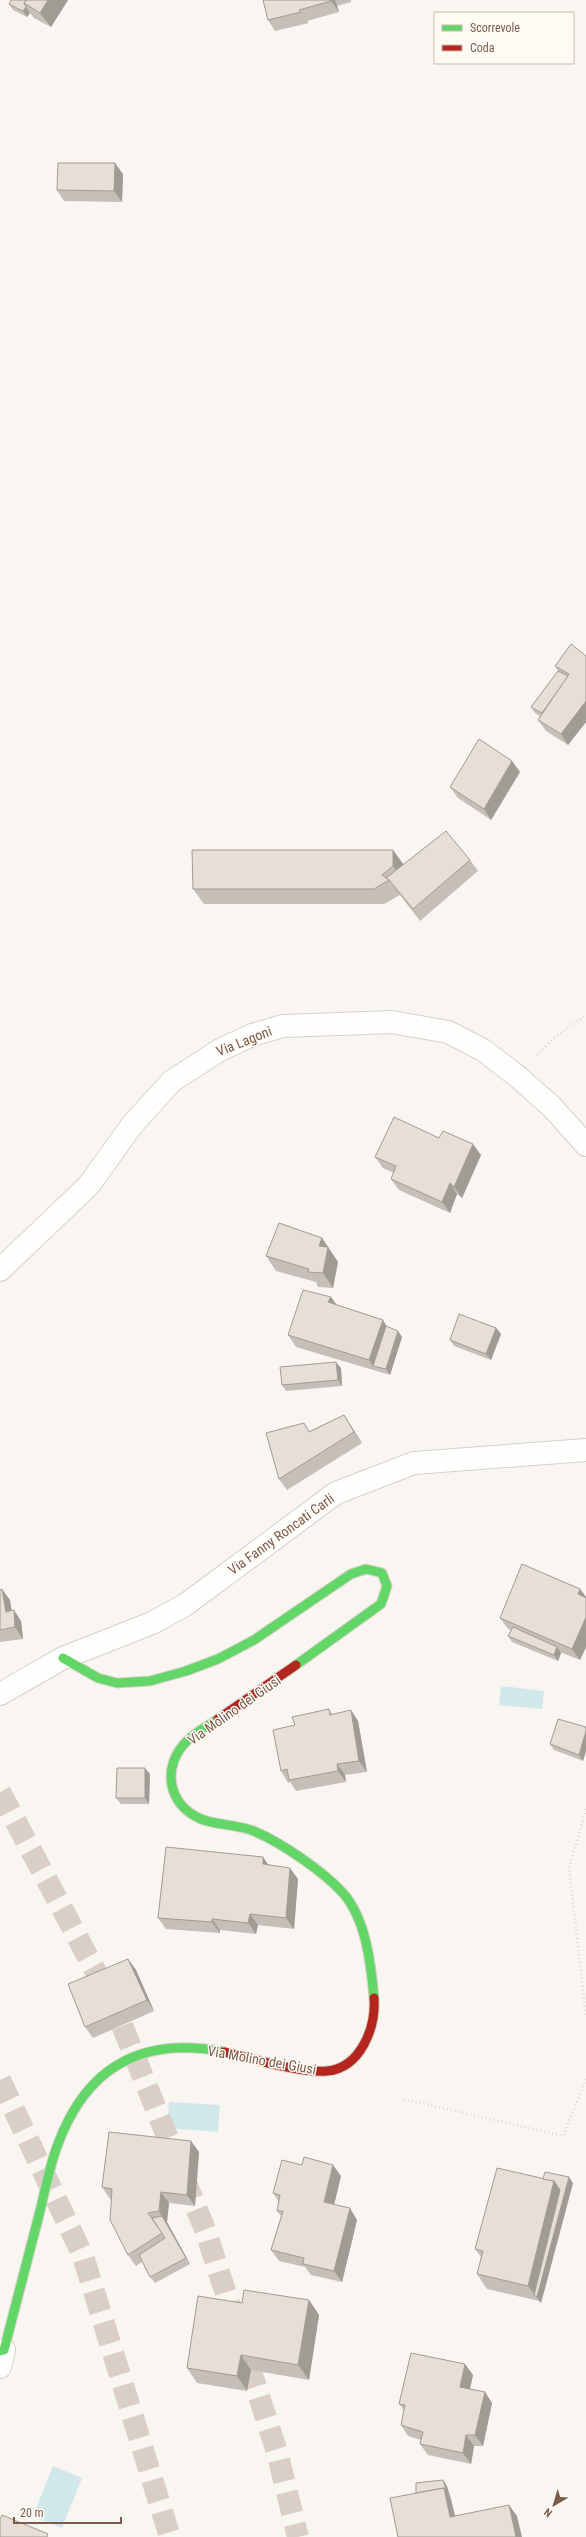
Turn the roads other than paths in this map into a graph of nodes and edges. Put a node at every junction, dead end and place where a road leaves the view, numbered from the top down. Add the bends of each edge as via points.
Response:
1 (586, 1145) edge
2 (0, 1270) edge
3 (586, 1450) edge
4 (63, 1658) junction
5 (0, 1694) edge
6 (1, 2356) edge

1 - 2 street, Via Lagoni via 552,1107 518,1076 464,1039 431,1028 392,1022 284,1026 252,1035 192,1065 172,1081 132,1125 89,1185
3 - 4 street, Via Fanny Roncati Carli via 414,1463 336,1493 185,1605 152,1623
4 - 5 street, Via Fanny Roncati Carli
4 - 6 street, Via Molino dei Giusi via 103,1680 126,1684 159,1679 231,1653 350,1574 365,1568 377,1569 386,1577 387,1588 383,1601 371,1613 188,1740 178,1750 170,1778 175,1797 188,1811 196,1816 252,1830 268,1838 316,1868 345,1896 361,1921 374,1998 374,2014 371,2033 358,2054 328,2071 200,2049 173,2047 131,2057 95,2080 78,2099 57,2146

